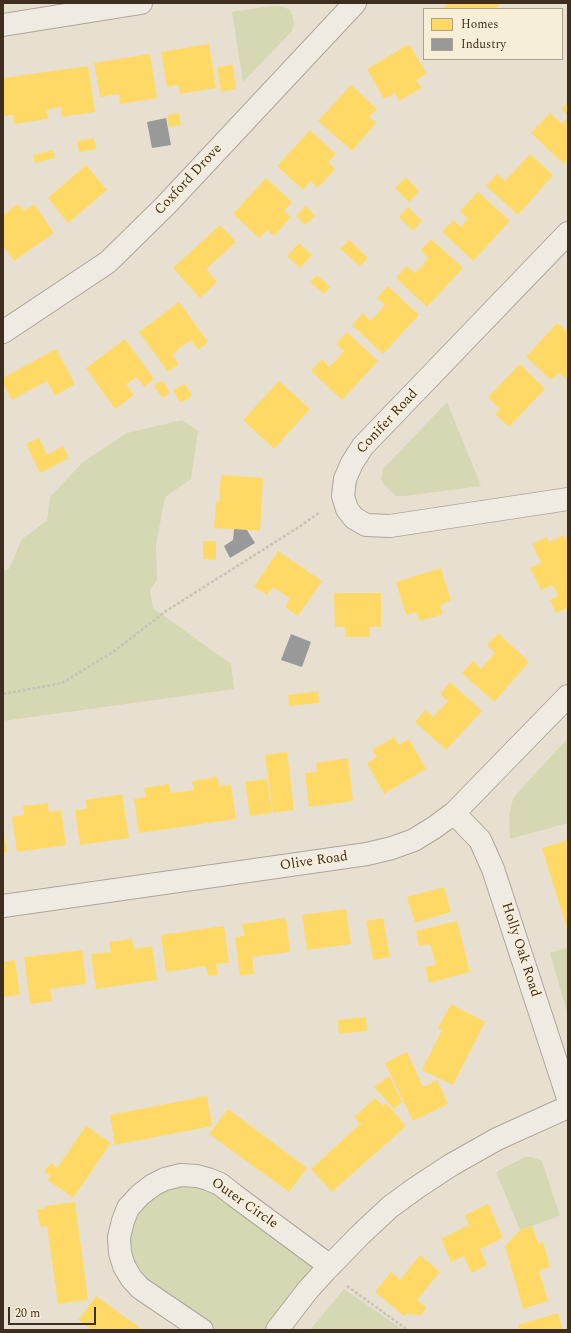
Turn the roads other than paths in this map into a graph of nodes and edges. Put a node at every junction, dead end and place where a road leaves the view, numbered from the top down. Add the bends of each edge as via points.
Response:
1 (141, 3) edge
2 (355, 3) edge
3 (3, 25) edge
4 (568, 233) edge
5 (3, 332) edge
6 (568, 498) edge
7 (568, 696) edge
8 (454, 812) junction
9 (3, 906) edge
10 (568, 1098) edge
11 (568, 1107) edge
12 (328, 1269) junction
13 (202, 1330) edge
14 (277, 1330) edge

1 - 3 street
2 - 5 street, Coxford Drove via 166,205 108,262
4 - 6 street, Conifer Road via 363,446 345,479 343,496 346,509 354,518 366,525 390,526
7 - 8 street, Olive Road
8 - 9 street, Olive Road via 414,840 367,854
8 - 10 street, Holly Oak Road via 480,840 493,869
11 - 12 street via 497,1139 416,1188 390,1207
12 - 13 street, Outer Circle via 220,1184 197,1176 181,1175 165,1179 140,1195 128,1208 119,1237 120,1253 124,1266 140,1288
12 - 14 street

